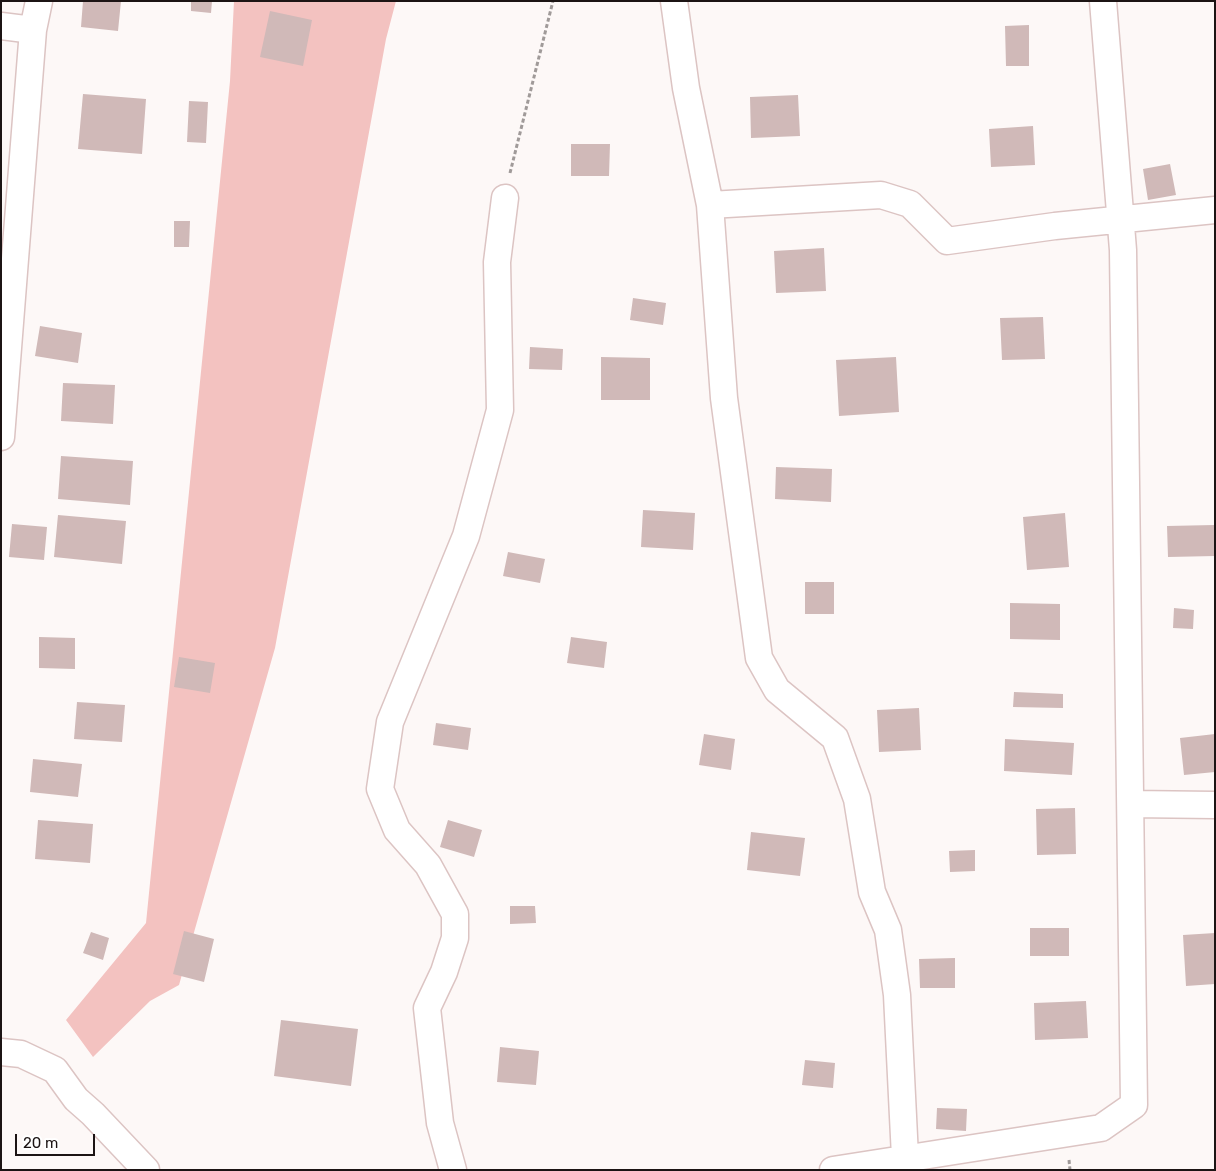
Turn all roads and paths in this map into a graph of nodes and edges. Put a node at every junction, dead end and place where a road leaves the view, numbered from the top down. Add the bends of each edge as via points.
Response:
1 (38, 1) edge
2 (553, 1) edge
3 (674, 1) edge
4 (1103, 1) edge
5 (1, 26) edge
6 (33, 30) junction
7 (505, 198) joint
8 (710, 205) junction
9 (1215, 210) edge
10 (1120, 219) junction
11 (4, 366) edge
12 (1, 437) edge
13 (1130, 804) junction
14 (1215, 805) edge
15 (1, 1052) edge
16 (905, 1157) junction
17 (146, 1170) edge
18 (453, 1170) edge
19 (833, 1170) edge

1 - 6 street
2 - 7 path
3 - 8 street via 686,88
4 - 10 street
5 - 6 street
6 - 11 street
7 - 18 street via 496,262 500,410 466,536 390,722 380,790 397,830 428,865 455,914 455,938 427,1008 440,1123
8 - 10 street via 881,195 910,204 947,241
8 - 16 street via 724,398 759,658 777,690 835,738 857,798 872,892 888,930 894,976
9 - 10 street
10 - 13 street
11 - 12 street
13 - 14 street
13 - 16 street via 1134,1106 1101,1128
15 - 17 street via 21,1054 55,1070 76,1100
16 - 19 street

